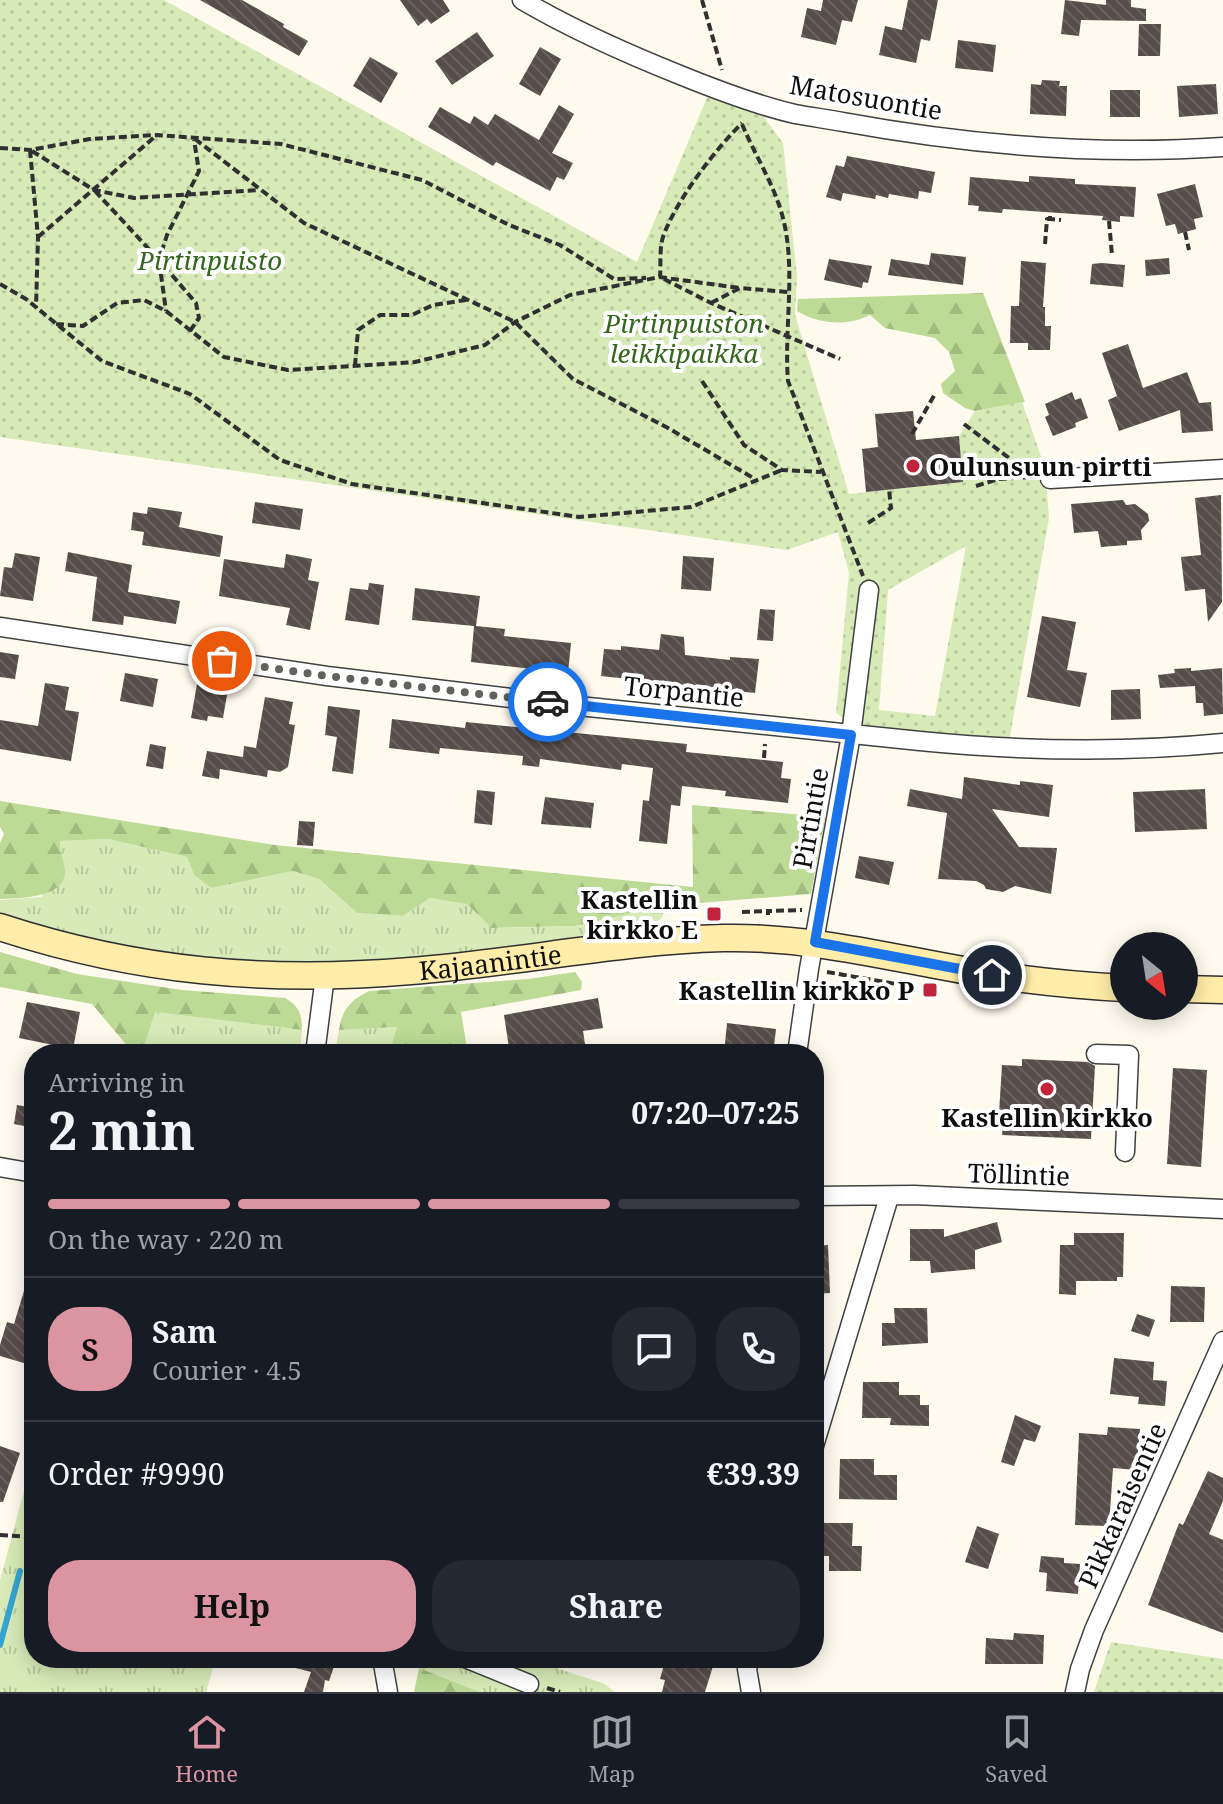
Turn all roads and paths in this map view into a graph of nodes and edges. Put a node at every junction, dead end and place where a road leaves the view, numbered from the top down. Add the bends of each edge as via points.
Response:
1 (522, 0) edge
2 (702, 0) edge
3 (733, 95) junction
4 (157, 135) junction
5 (193, 138) junction
6 (1223, 147) edge
7 (0, 148) edge
8 (30, 150) junction
9 (94, 190) junction
10 (261, 190) junction
11 (187, 195) junction
12 (1061, 220) dead end
13 (1109, 221) dead end
14 (1185, 232) dead end
15 (38, 237) junction
16 (1045, 244) dead end
17 (1189, 250) dead end
18 (1112, 255) dead end
19 (159, 260) junction
20 (660, 277) junction
21 (0, 284) edge
22 (740, 288) junction
23 (788, 292) junction
24 (468, 300) junction
25 (711, 303) junction
26 (36, 308) junction
27 (166, 311) junction
28 (515, 322) junction
29 (55, 323) junction
30 (190, 331) junction
31 (786, 334) junction
32 (840, 359) dead end
33 (355, 366) junction
34 (702, 381) dead end
35 (935, 394) dead end
36 (964, 424) dead end
37 (912, 434) dead end
38 (1223, 469) edge
39 (782, 470) junction
40 (822, 472) junction
41 (755, 479) junction
42 (1050, 479) junction
43 (976, 486) dead end
44 (889, 489) dead end
45 (868, 523) dead end
46 (869, 590) joint
47 (0, 627) edge
48 (851, 735) junction
49 (1223, 743) edge
50 (768, 911) dead end
51 (742, 912) dead end
52 (0, 927) edge
53 (815, 942) junction
54 (325, 976) junction
55 (1110, 987) edge
56 (1198, 989) edge
57 (1223, 990) edge
58 (316, 1044) edge
59 (799, 1044) edge
60 (1096, 1054) dead end
61 (1125, 1152) dead end
62 (0, 1167) edge
63 (24, 1171) edge
64 (824, 1196) edge
65 (889, 1197) junction
66 (1223, 1209) edge
67 (1223, 1341) edge
68 (824, 1413) edge
69 (0, 1535) edge
70 (24, 1536) edge
71 (384, 1668) edge
72 (490, 1668) edge
73 (747, 1668) edge
74 (529, 1684) dead end
75 (388, 1692) edge
76 (751, 1692) edge
77 (1075, 1692) edge

1 - 3 street, Matosuontie via 612,48
2 - 3 path
3 - 6 street, Matosuontie via 795,114 1015,145 1139,152
4 - 5 path
4 - 8 path
4 - 9 path
5 - 10 path
5 - 11 path via 199,171
5 - 20 path via 281,144 422,180 560,245 614,279
7 - 8 path
8 - 9 path
8 - 15 path
9 - 11 path via 134,198
9 - 15 path
9 - 19 path
10 - 11 path
10 - 24 path via 304,223
11 - 19 path
12 - 16 path via 1047,219
13 - 18 path
14 - 17 path
15 - 26 path
19 - 27 path
19 - 30 path via 196,303 199,318
20 - 22 path
20 - 23 path via 662,236 694,181 742,123 780,206
20 - 25 path
20 - 28 path via 570,295
21 - 26 path
22 - 23 path
22 - 25 path
23 - 31 path
24 - 28 path
24 - 33 path via 433,305 412,315 380,315 358,330
25 - 31 path
26 - 29 path
27 - 29 path via 144,300 117,303 83,326
27 - 30 path
28 - 33 path via 485,345 415,362
28 - 41 path via 573,379
29 - 41 path via 102,361 190,394 280,460 352,484 579,517 691,507
30 - 33 path via 224,357 288,370
31 - 32 path
31 - 40 path via 788,381
34 - 39 path via 744,445
35 - 37 path
36 - 42 path via 1013,461
38 - 42 street
39 - 40 path
39 - 41 path
40 - 46 path
42 - 43 path via 999,479
44 - 45 path via 891,508
46 - 48 street, Pirtintie
47 - 48 street, Torpantie via 327,676
48 - 49 street, Torpantie via 1068,750
48 - 53 street, Pirtintie
50 - 51 path
52 - 54 main road, Kajaanintie via 145,965 240,975
53 - 54 main road, Kajaanintie via 679,941
53 - 55 main road, Kajaanintie via 992,975
53 - 59 street, Pirtintie
54 - 58 street
56 - 57 main road
60 - 61 street via 1129,1055
62 - 63 street
64 - 65 street, Töllintie
65 - 66 street, Töllintie
65 - 68 street
67 - 77 street, Pikkaraisentie via 1094,1630
69 - 70 path
71 - 75 street
72 - 74 street
73 - 76 street

